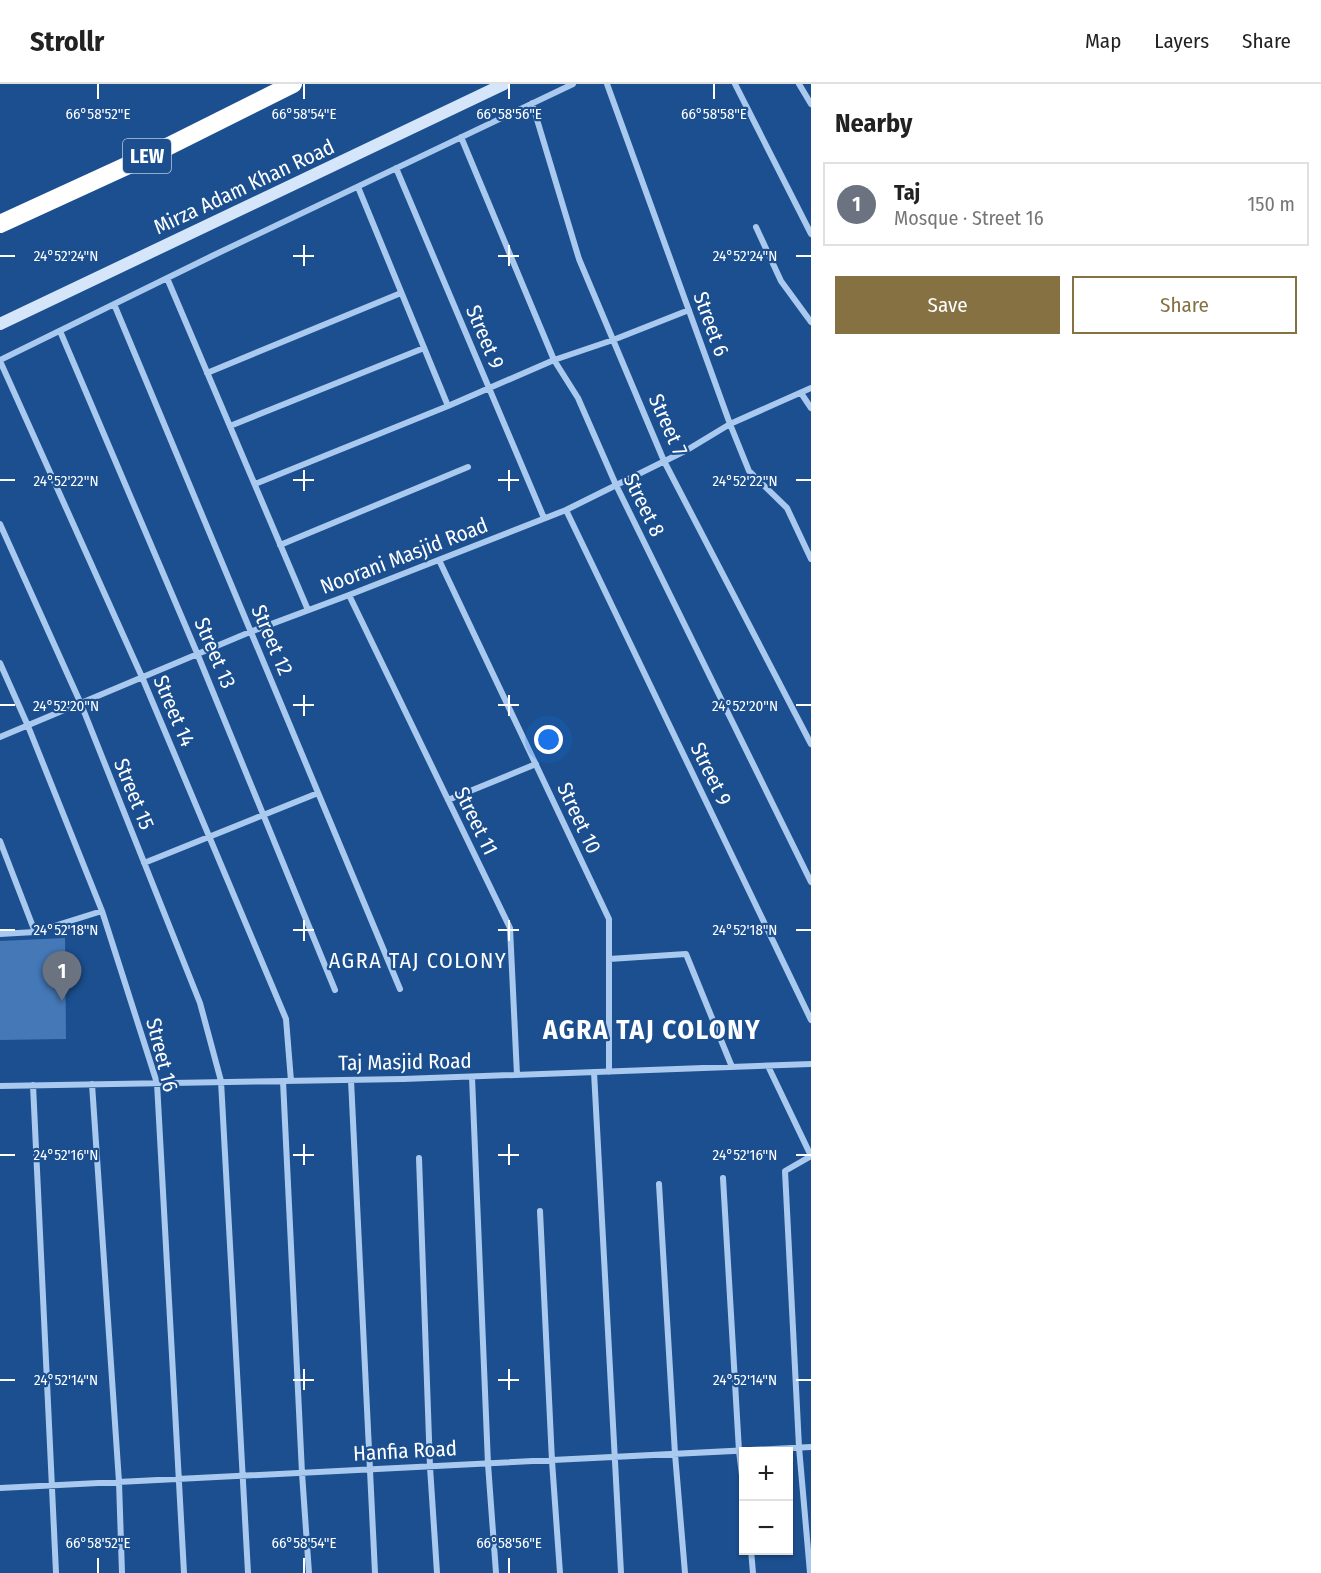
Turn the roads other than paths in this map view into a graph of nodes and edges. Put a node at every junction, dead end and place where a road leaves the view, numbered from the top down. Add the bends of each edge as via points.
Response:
1 (293, 84) edge
2 (504, 84) edge
3 (573, 84) edge
4 (608, 84) edge
5 (735, 84) edge
6 (799, 84) edge
7 (532, 103) junction
8 (811, 105) edge
9 (461, 137) junction
10 (396, 168) junction
11 (358, 187) junction
12 (0, 224) edge
13 (756, 227) dead end
14 (811, 234) edge
15 (167, 278) junction
16 (401, 293) junction
17 (114, 304) junction
18 (689, 310) junction
19 (811, 322) edge
20 (0, 324) edge
21 (60, 331) junction
22 (613, 340) junction
23 (424, 348) junction
24 (554, 360) junction
25 (0, 361) edge
26 (207, 373) junction
27 (489, 388) junction
28 (811, 388) edge
29 (801, 393) junction
30 (448, 406) junction
31 (811, 408) edge
32 (730, 424) junction
33 (230, 426) junction
34 (664, 461) junction
35 (468, 467) dead end
36 (255, 484) junction
37 (616, 485) junction
38 (567, 510) junction
39 (544, 518) junction
40 (0, 524) edge
41 (280, 545) junction
42 (811, 559) edge
43 (440, 560) junction
44 (349, 595) junction
45 (308, 610) junction
46 (250, 632) junction
47 (197, 653) junction
48 (0, 663) edge
49 (142, 677) junction
50 (81, 704) junction
51 (28, 726) junction
52 (0, 737) edge
53 (811, 744) edge
54 (536, 764) junction
55 (318, 793) junction
56 (448, 800) junction
57 (263, 815) junction
58 (209, 837) junction
59 (0, 841) edge
60 (144, 863) junction
61 (811, 882) edge
62 (102, 911) junction
63 (35, 932) junction
64 (0, 934) edge
65 (609, 959) junction
66 (400, 989) dead end
67 (335, 990) dead end
68 (811, 1020) edge
69 (811, 1064) edge
70 (768, 1066) junction
71 (732, 1067) junction
72 (594, 1072) junction
73 (609, 1072) junction
74 (517, 1075) junction
75 (472, 1077) junction
76 (351, 1080) junction
77 (220, 1081) junction
78 (283, 1081) junction
79 (291, 1081) junction
80 (157, 1083) junction
81 (92, 1084) junction
82 (33, 1085) junction
83 (0, 1086) edge
84 (811, 1156) edge
85 (419, 1158) dead end
86 (723, 1178) dead end
87 (659, 1184) dead end
88 (540, 1211) dead end
89 (793, 1447) edge
90 (799, 1447) junction
91 (811, 1447) edge
92 (739, 1451) joint
93 (675, 1454) junction
94 (614, 1457) junction
95 (552, 1461) junction
96 (488, 1464) junction
97 (430, 1467) junction
98 (369, 1470) junction
99 (302, 1473) junction
100 (242, 1476) junction
101 (178, 1479) junction
102 (119, 1482) junction
103 (52, 1486) junction
104 (0, 1488) edge
105 (751, 1555) edge
106 (56, 1573) edge
107 (122, 1573) edge
108 (184, 1573) edge
109 (248, 1573) edge
110 (309, 1573) edge
111 (375, 1573) edge
112 (437, 1573) edge
113 (496, 1573) edge
114 (560, 1573) edge
115 (621, 1573) edge
116 (685, 1573) edge
117 (753, 1573) edge
118 (810, 1573) edge

1 - 12 highway, LEW
2 - 20 main road, Mirza Adam Khan Road
3 - 7 street
4 - 18 street, Street 6
5 - 14 street
6 - 8 street
7 - 9 street
7 - 22 street, Street 7 via 579,259
9 - 10 street
9 - 24 street, Street 8
10 - 11 street
10 - 27 street, Street 9
11 - 15 street
11 - 16 street
13 - 19 street via 781,281
15 - 17 street
15 - 26 street
16 - 23 street
16 - 26 street
17 - 21 street
17 - 46 street, Street 12
18 - 22 street
18 - 32 street, Street 6
21 - 25 street
21 - 47 street, Street 13
22 - 24 street
22 - 34 street, Street 7
23 - 30 street
23 - 33 street
24 - 27 street
24 - 37 street, Street 8 via 578,398
25 - 49 street, Street 14
26 - 33 street
27 - 30 street
27 - 39 street, Street 9
28 - 29 street, Noorani Masjid Road
29 - 31 street
29 - 32 street, Noorani Masjid Road
30 - 36 street
32 - 34 street, Noorani Masjid Road
32 - 42 street, Street 6 via 749,471 787,508
33 - 36 street
34 - 37 street, Noorani Masjid Road
34 - 53 street, Street 7
35 - 41 street
36 - 41 street
37 - 38 street, Noorani Masjid Road
37 - 61 street, Street 8
38 - 39 street, Noorani Masjid Road
38 - 68 street, Street 9
39 - 43 street, Noorani Masjid Road
40 - 50 street, Street 15
41 - 45 street
43 - 44 street, Noorani Masjid Road
43 - 54 street, Street 10
44 - 45 street, Noorani Masjid Road
44 - 56 street, Street 11
45 - 46 street, Noorani Masjid Road
46 - 47 street, Noorani Masjid Road
46 - 55 street, Street 12
47 - 49 street, Noorani Masjid Road
47 - 57 street, Street 13
48 - 51 street, Street 16
49 - 50 street, Noorani Masjid Road
49 - 58 street, Street 14
50 - 51 street, Noorani Masjid Road
50 - 60 street, Street 15
51 - 52 street, Noorani Masjid Road
51 - 62 street, Street 16
54 - 56 street
54 - 65 street, Street 10 via 609,920
55 - 57 street
55 - 66 street, Street 12
56 - 74 street, Street 11 via 510,928
57 - 58 street
57 - 67 street, Street 13
58 - 60 street
58 - 79 street, Street 14 via 286,1019
59 - 63 street
60 - 77 street, Street 15 via 200,1003
62 - 63 street
62 - 80 street, Street 16
63 - 64 street
65 - 71 street via 687,954
65 - 73 street, Street 10
69 - 70 street, Taj Masjid Road
70 - 71 street, Taj Masjid Road
70 - 84 street
71 - 73 street, Taj Masjid Road
72 - 73 street, Taj Masjid Road
72 - 74 street, Taj Masjid Road
72 - 94 street
74 - 75 street, Taj Masjid Road
75 - 76 street, Taj Masjid Road
75 - 96 street
76 - 79 street, Taj Masjid Road
76 - 98 street
77 - 78 street, Taj Masjid Road
77 - 80 street, Taj Masjid Road
77 - 100 street, Street 15
78 - 79 street, Taj Masjid Road
78 - 99 street
80 - 81 street, Taj Masjid Road
80 - 101 street, Street 16
81 - 82 street, Taj Masjid Road
81 - 102 street
82 - 83 street, Taj Masjid Road
82 - 103 street
84 - 90 street via 785,1171
85 - 97 street
86 - 92 street
87 - 93 street
88 - 95 street
89 - 90 street, Hanfia Road
90 - 91 street, Hanfia Road
90 - 118 street
92 - 93 street, Hanfia Road
93 - 94 street, Hanfia Road
93 - 116 street
94 - 95 street, Hanfia Road
94 - 115 street
95 - 96 street, Hanfia Road
95 - 114 street
96 - 97 street, Hanfia Road
96 - 113 street
97 - 98 street, Hanfia Road
97 - 112 street
98 - 99 street, Hanfia Road
98 - 111 street
99 - 100 street, Hanfia Road
99 - 110 street
100 - 101 street, Hanfia Road
100 - 109 street, Street 15
101 - 102 street, Hanfia Road
101 - 108 street, Street 16
102 - 103 street, Hanfia Road
102 - 107 street
103 - 104 street, Hanfia Road
103 - 106 street
105 - 117 street

